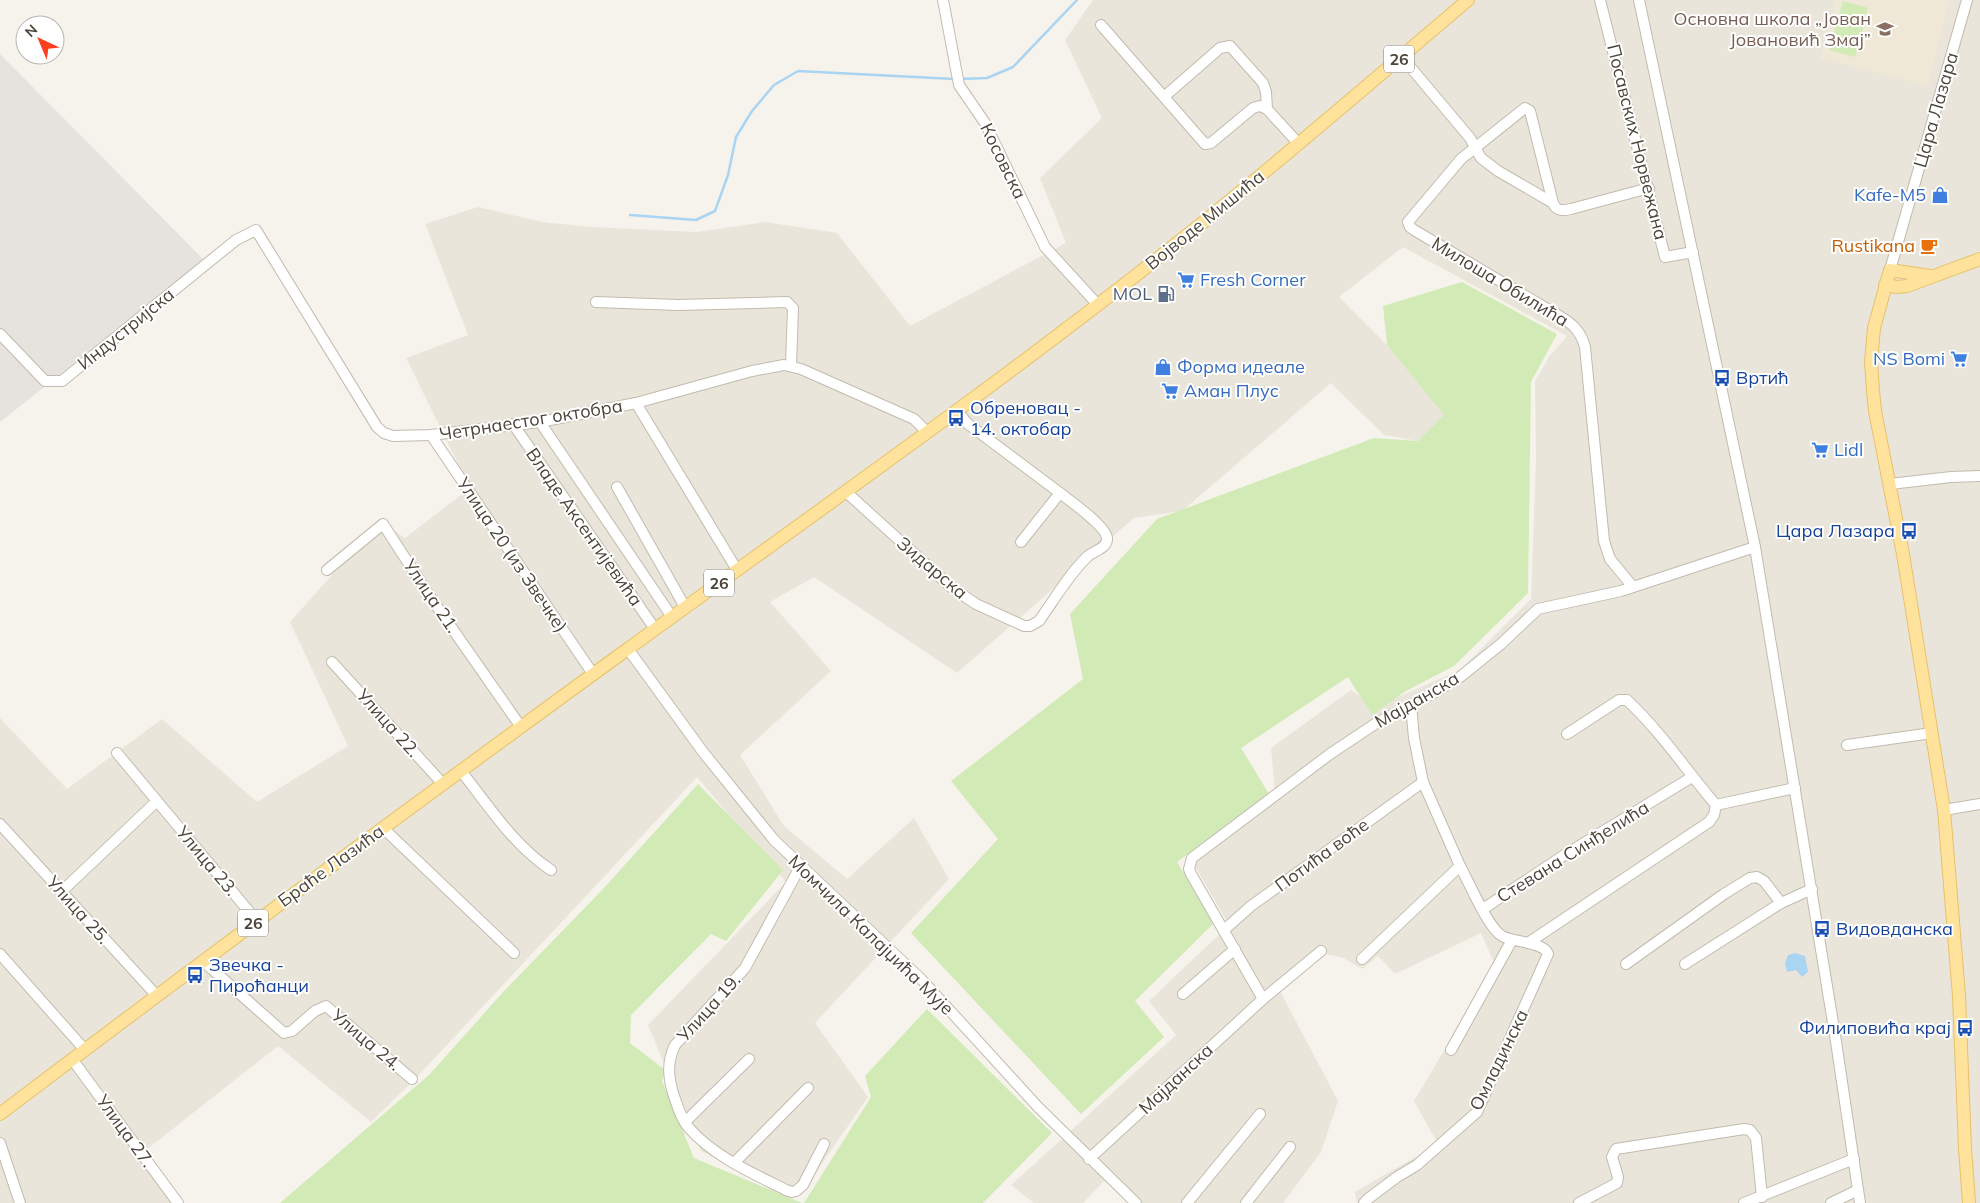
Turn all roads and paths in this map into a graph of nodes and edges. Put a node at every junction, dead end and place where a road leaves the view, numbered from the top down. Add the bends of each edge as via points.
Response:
1 (943, 0) edge
2 (1468, 0) edge
3 (1600, 0) edge
4 (1639, 0) edge
5 (1967, 0) edge
6 (1101, 25) dead end
7 (1401, 56) junction
8 (1165, 96) junction
9 (1267, 109) junction
10 (1299, 144) junction
11 (1475, 148) junction
12 (1649, 188) junction
13 (1552, 203) junction
14 (256, 230) joint
15 (1693, 252) junction
16 (1980, 259) edge
17 (1890, 270) junction
18 (1930, 276) junction
19 (1885, 285) junction
20 (596, 302) dead end
21 (1098, 305) junction
22 (0, 334) edge
23 (791, 365) junction
24 (636, 403) junction
25 (956, 410) junction
26 (540, 422) junction
27 (513, 424) junction
28 (927, 432) junction
29 (431, 435) junction
30 (1980, 476) edge
31 (1890, 484) junction
32 (617, 487) dead end
33 (845, 491) junction
34 (1060, 493) junction
35 (1021, 542) dead end
36 (1755, 547) junction
37 (327, 570) dead end
38 (737, 570) junction
39 (1633, 587) junction
40 (685, 607) junction
41 (672, 617) junction
42 (655, 630) junction
43 (628, 649) junction
44 (332, 662) dead end
45 (593, 674) junction
46 (1411, 705) junction
47 (521, 727) junction
48 (1932, 733) junction
49 (1567, 734) dead end
50 (1846, 745) dead end
51 (117, 753) dead end
52 (461, 772) junction
53 (1692, 777) junction
54 (1423, 782) junction
55 (444, 784) junction
56 (1795, 788) junction
57 (157, 801) junction
58 (1980, 804) edge
59 (1716, 806) junction
60 (1944, 810) junction
61 (0, 824) edge
62 (383, 828) junction
63 (1460, 866) junction
64 (800, 867) junction
65 (551, 870) dead end
66 (1812, 889) junction
67 (61, 892) junction
68 (1781, 903) junction
69 (1482, 909) junction
70 (257, 920) junction
71 (1224, 930) junction
72 (1512, 940) junction
73 (1528, 943) junction
74 (1235, 949) junction
75 (1321, 951) dead end
76 (514, 953) dead end
77 (0, 954) edge
78 (1362, 959) dead end
79 (203, 961) junction
80 (1626, 964) dead end
81 (1685, 964) dead end
82 (1183, 994) dead end
83 (157, 996) junction
84 (1263, 999) junction
85 (85, 1050) junction
86 (1451, 1050) dead end
87 (72, 1059) junction
88 (749, 1059) dead end
89 (412, 1079) dead end
90 (808, 1088) dead end
91 (0, 1114) edge
92 (1260, 1114) dead end
93 (685, 1122) junction
94 (0, 1143) edge
95 (824, 1144) dead end
96 (1290, 1147) dead end
97 (1089, 1159) junction
98 (1854, 1159) junction
99 (734, 1163) junction
100 (1858, 1190) junction
101 (1762, 1197) junction
102 (20, 1203) edge
103 (178, 1203) edge
104 (1136, 1203) edge
105 (1187, 1203) edge
106 (1246, 1203) edge
107 (1364, 1203) edge
108 (1579, 1203) edge
109 (1744, 1203) edge
110 (1831, 1203) edge
111 (1860, 1203) edge
112 (1969, 1203) edge

1 - 21 street, Косовска via 959,85 985,123 1045,247
2 - 7 main road, Војводе Мишића / 26
3 - 12 street, Посавских Норвежана
4 - 15 street
5 - 17 street, Цара Лазара
6 - 8 street
7 - 10 main road, Војводе Мишића / 26
7 - 11 street
8 - 9 street via 1205,144 1211,143 1253,108
8 - 9 street via 1220,48 1230,46 1263,83
9 - 10 street
10 - 21 main road, Војводе Мишића / 26
11 - 13 street via 1486,163
11 - 13 street via 1523,109 1529,109
11 - 39 street, Милоша Обилића via 1461,159 1408,222 1410,227 1561,316 1580,334 1585,347 1604,541 1610,559
12 - 13 street via 1562,211
12 - 15 street, Посавских Норвежана via 1666,257
14 - 22 street, Индустријска via 236,240 62,381 45,381
14 - 29 street, Четрнаестог октобра via 377,427 393,436
15 - 36 street
16 - 18 main road
17 - 18 main road
17 - 19 main road, Цара Лазара
18 - 19 main road via 1907,286
19 - 31 main road, Цара Лазара via 1874,328 1871,362 1875,411
20 - 23 street via 678,305 787,302 793,308
21 - 25 main road, Војводе Мишића / 26
23 - 24 street, Четрнаестог октобра via 752,371
23 - 28 street via 914,419
24 - 26 street, Четрнаестог октобра
24 - 38 street
25 - 28 main road, Војводе Мишића / 26
25 - 34 street via 968,424
26 - 27 street, Четрнаестог октобра
26 - 41 street
27 - 29 street, Четрнаестог октобра
27 - 42 street, Владе Аксентијевића
28 - 33 main road, Војводе Мишића / 26
29 - 45 street, Улица 20 (из Звечке)
30 - 31 street
31 - 48 main road, Цара Лазара
32 - 40 street
33 - 34 street, Зидарска via 965,598 1018,624 1030,626 1038,621 1086,559 1107,541 1100,526
33 - 38 main road, 26
34 - 35 street
36 - 39 street, Мајданска
36 - 56 street
37 - 47 street, Улица 21. via 383,524
38 - 40 main road, 26
39 - 46 street, Мајданска via 1604,596 1538,608 1501,644 1460,676
40 - 41 main road, 26
41 - 42 main road, 26
42 - 43 main road, 26
43 - 45 main road, 26
43 - 64 street, Момчила Калајџића Мује via 703,752
44 - 55 street, Улица 22.
45 - 47 main road, Браће Лазића / 26
46 - 54 street
46 - 71 street, Мајданска via 1330,754 1192,858 1191,874
47 - 52 main road, Браће Лазића / 26
48 - 50 street
48 - 60 main road, Цара Лазара
49 - 53 street via 1619,700 1627,700 1663,737
51 - 57 street, Улица 23.
52 - 55 main road, Браће Лазића / 26
52 - 65 street via 521,845
53 - 59 street
53 - 69 street, Стевана Синђелића
54 - 63 street
54 - 71 street, Потића воће via 1251,906
55 - 62 main road, Браће Лазића / 26
56 - 59 street
56 - 66 street
57 - 67 street
57 - 70 street, Улица 23.
58 - 60 street
59 - 73 street via 1709,822
60 - 112 main road, Цара Лазара via 1959,996
61 - 67 street, Улица 25.
62 - 70 main road, Браће Лазића / 26
62 - 76 street
63 - 69 street, Стевана Синђелића
63 - 78 street
64 - 93 street, Улица 19. via 744,968 680,1038 672,1053 670,1082
64 - 97 street, Момчила Калајџића Мује via 922,980
66 - 68 street
66 - 98 street
67 - 83 street, Улица 25.
68 - 80 street via 1764,881 1750,878
68 - 81 street
69 - 72 street, Омладинска via 1496,932
70 - 79 main road, Браће Лазића / 26
71 - 74 street, Мајданска
72 - 73 street, Омладинска
72 - 86 street
73 - 107 street, Омладинска via 1544,948 1547,956 1479,1110 1417,1165
74 - 82 street
74 - 84 street, Мајданска
75 - 84 street, Мајданска
77 - 85 street
79 - 83 main road, Браће Лазића / 26
79 - 89 street, Улица 24. via 284,1033 292,1031 326,1006
83 - 85 main road, Браће Лазића / 26
84 - 97 street, Мајданска
85 - 87 main road, Браће Лазића / 26
87 - 91 main road, Браће Лазића / 26
87 - 103 street, Улица 27.
88 - 93 street
90 - 99 street
92 - 105 street
93 - 99 street, Улица 19.
94 - 102 street
95 - 99 street, Улица 19. via 803,1185 792,1192
96 - 106 street
97 - 104 street, Момчила Калајџића Мује
98 - 100 street
98 - 101 street
100 - 110 street
100 - 111 street
101 - 108 street via 1756,1138 1750,1130 1744,1129 1616,1150 1612,1157 1617,1183
101 - 109 street

